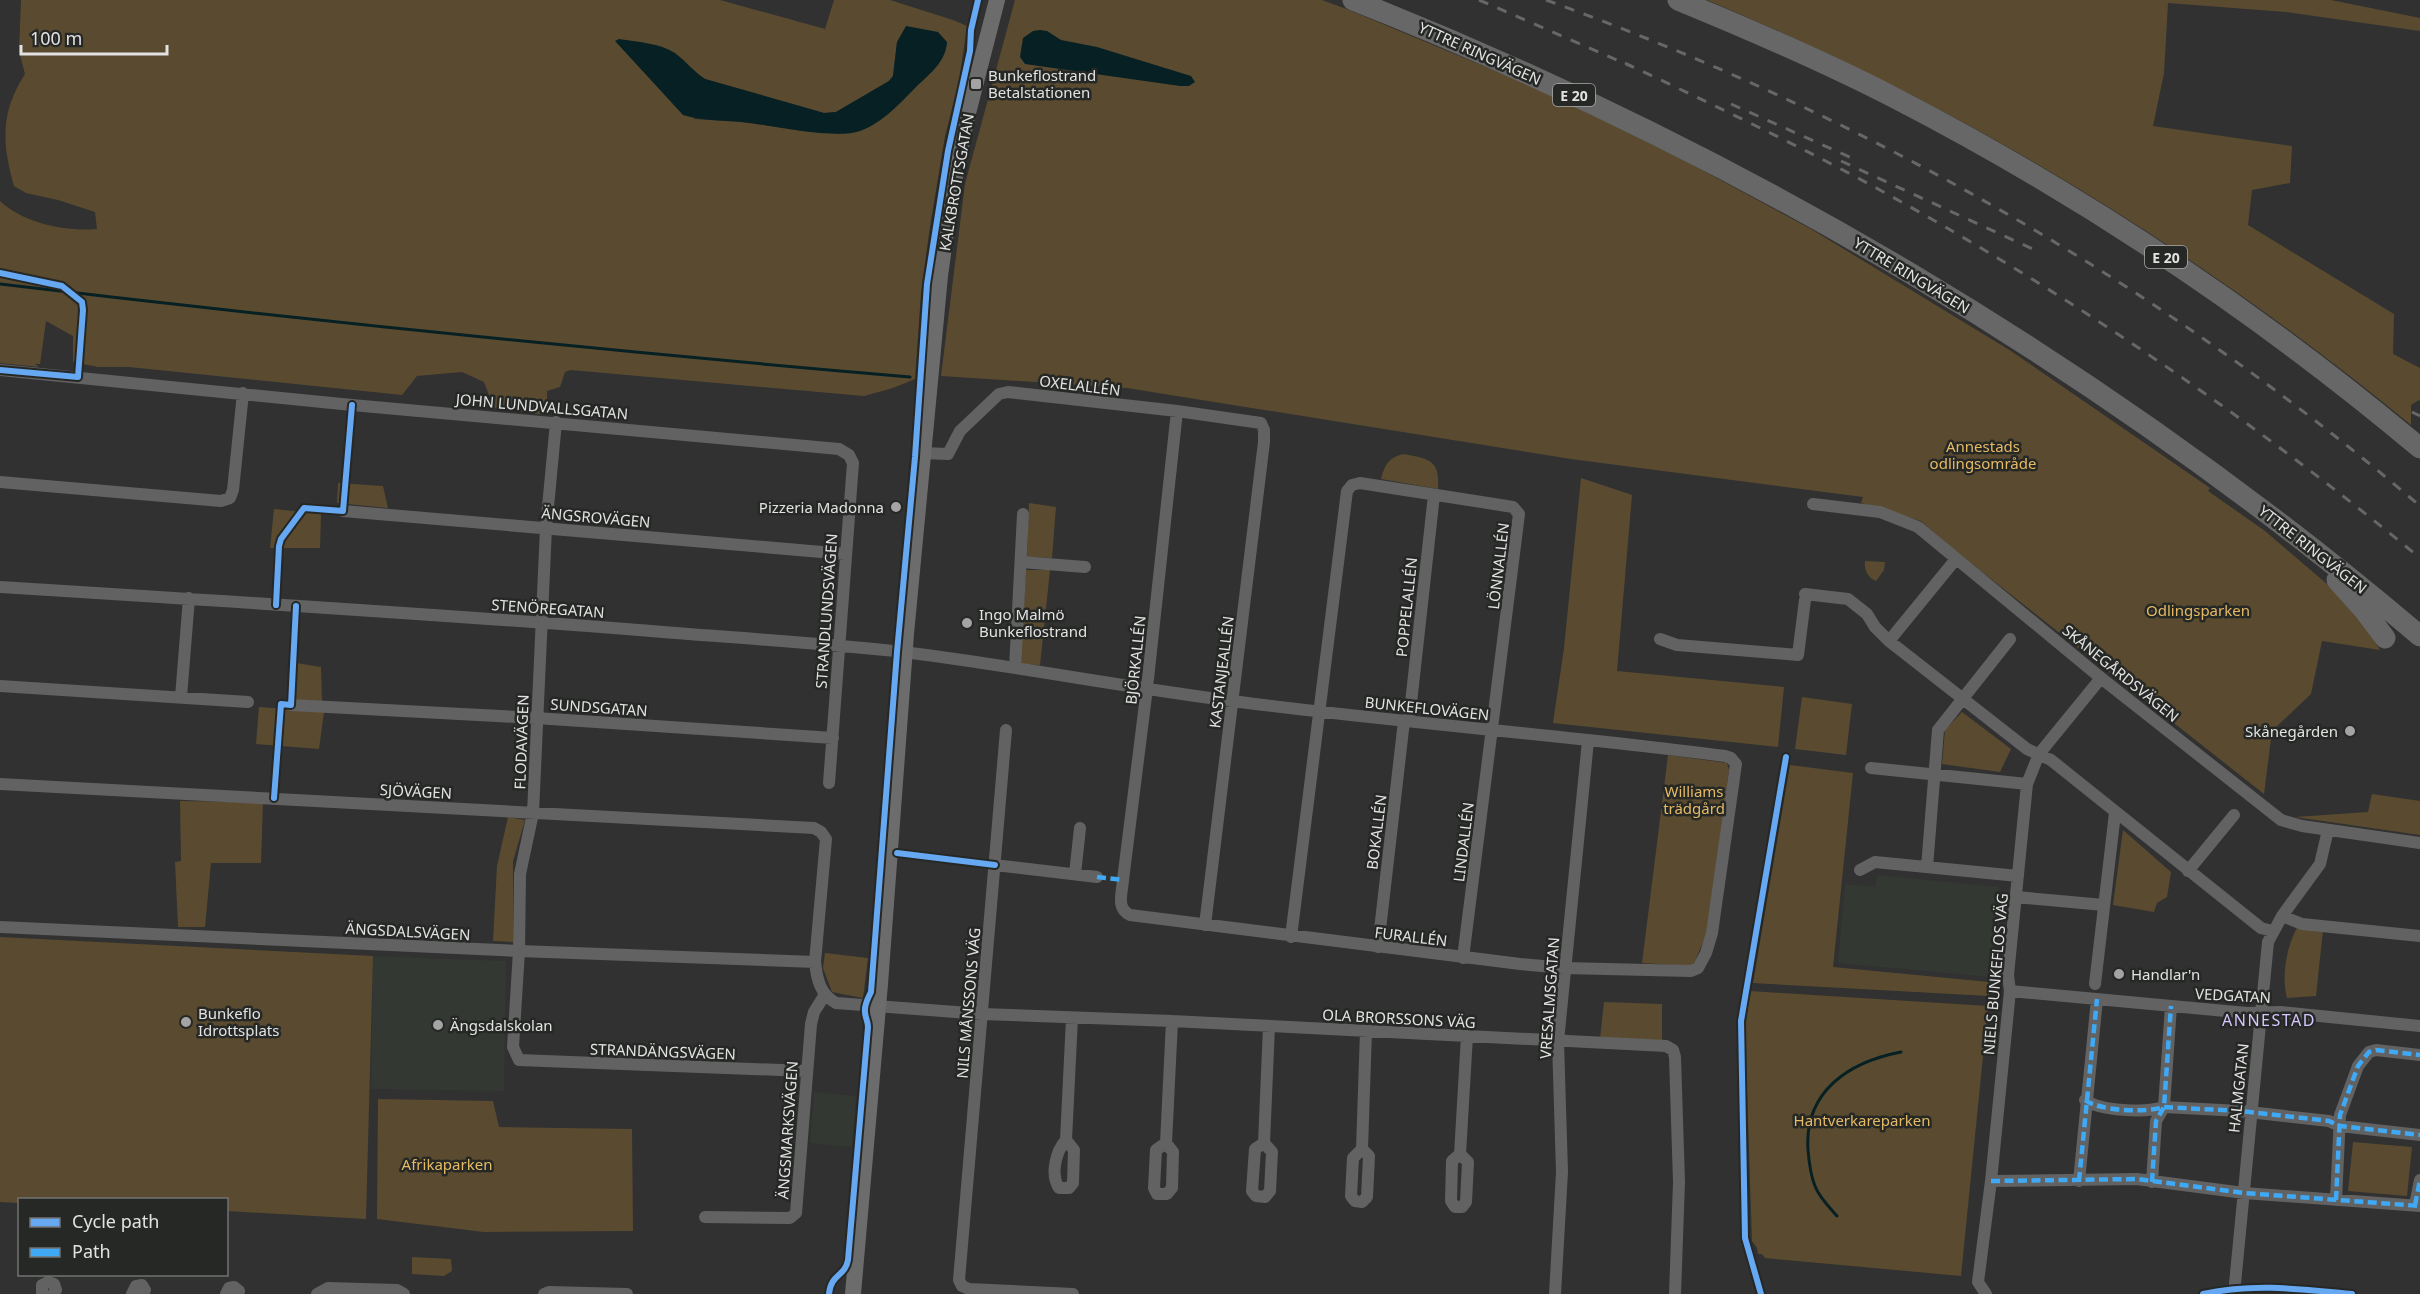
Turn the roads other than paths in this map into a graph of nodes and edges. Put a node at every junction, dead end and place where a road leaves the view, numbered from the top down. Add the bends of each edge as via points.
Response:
1 (997, 0) edge
2 (1353, 0) edge
3 (1678, 0) edge
4 (0, 370) edge
5 (243, 393) junction
6 (1177, 411) junction
7 (556, 422) junction
8 (1261, 423) joint
9 (2420, 447) edge
10 (839, 448) joint
11 (923, 453) junction
12 (0, 482) edge
13 (1434, 495) junction
14 (1814, 504) dead end
15 (343, 511) dead end
16 (1023, 514) dead end
17 (546, 528) junction
18 (2296, 535) junction
19 (845, 554) junction
20 (1956, 559) junction
21 (1022, 562) junction
22 (1084, 567) dead end
23 (0, 587) edge
24 (189, 598) junction
25 (541, 622) junction
26 (2420, 636) edge
27 (2385, 638) dead end
28 (1660, 639) dead end
29 (2010, 639) dead end
30 (1889, 641) junction
31 (838, 646) junction
32 (905, 652) junction
33 (1015, 668) junction
34 (2101, 678) junction
35 (0, 686) edge
36 (1147, 688) junction
37 (181, 697) junction
38 (1962, 698) junction
39 (1233, 701) junction
40 (248, 702) dead end
41 (291, 705) dead end
42 (1320, 712) junction
43 (536, 718) junction
44 (1406, 721) junction
45 (1006, 730) dead end
46 (1491, 730) junction
47 (833, 738) junction
48 (1588, 741) junction
49 (2038, 754) junction
50 (1871, 768) dead end
51 (1935, 774) junction
52 (829, 783) dead end
53 (0, 784) edge
54 (2027, 784) junction
55 (533, 813) junction
56 (2115, 813) junction
57 (2234, 815) dead end
58 (1080, 828) dead end
59 (2328, 830) junction
60 (2420, 843) edge
61 (995, 865) junction
62 (1927, 867) junction
63 (1860, 870) dead end
64 (2188, 871) junction
65 (1075, 874) junction
66 (2018, 876) junction
67 (1097, 877) dead end
68 (2016, 897) junction
69 (2104, 905) junction
70 (1123, 912) joint
71 (2282, 916) junction
72 (1205, 925) junction
73 (0, 927) edge
74 (2272, 931) junction
75 (2420, 936) edge
76 (1291, 937) junction
77 (1378, 947) junction
78 (519, 951) junction
79 (1463, 958) junction
80 (814, 962) junction
81 (1564, 968) junction
82 (1698, 968) joint
83 (2095, 984) dead end
84 (2010, 991) junction
85 (824, 996) junction
86 (2097, 999) junction
87 (2172, 1006) junction
88 (878, 1007) junction
89 (2261, 1012) junction
90 (982, 1014) junction
91 (1072, 1018) junction
92 (1172, 1022) junction
93 (1269, 1026) junction
94 (2420, 1026) edge
95 (1366, 1031) junction
96 (1467, 1036) junction
97 (1558, 1041) junction
98 (2420, 1055) edge
99 (519, 1060) joint
100 (806, 1071) junction
101 (2085, 1100) junction
102 (2164, 1107) junction
103 (2250, 1112) junction
104 (2340, 1126) junction
105 (2420, 1135) edge
106 (1066, 1140) dead end
107 (1166, 1143) dead end
108 (1264, 1143) dead end
109 (1362, 1149) dead end
110 (1460, 1154) dead end
111 (1991, 1180) junction
112 (2420, 1180) edge
113 (2079, 1181) junction
114 (2151, 1182) junction
115 (2244, 1193) junction
116 (2336, 1200) junction
117 (2417, 1206) edge
118 (705, 1217) dead end
119 (42, 1294) edge
120 (53, 1294) edge
121 (132, 1294) edge
122 (143, 1294) edge
123 (226, 1294) edge
124 (238, 1294) edge
125 (317, 1294) edge
126 (404, 1294) edge
127 (544, 1294) edge
128 (627, 1294) edge
129 (853, 1294) edge
130 (1073, 1294) edge
131 (1555, 1294) edge
132 (1675, 1294) edge
133 (1986, 1294) edge
134 (2234, 1294) edge

1 - 11 street, KALKBROTTSGATAN via 951,196
2 - 18 highway, YTTRE RINGVÄGEN / E 20 via 1506,63 1659,136 1888,260 2016,337 2132,415
3 - 9 highway, E 20 via 1892,96 2099,214 2302,353
4 - 5 street, JOHN LUNDVALLSGATAN
5 - 7 street, JOHN LUNDVALLSGATAN
5 - 12 street via 230,498 221,501
6 - 8 street, OXELALLÉN
6 - 11 street, OXELALLÉN via 1008,392 999,394 960,431 948,454
6 - 36 street, BJÖRKALLÉN
7 - 10 street, JOHN LUNDVALLSGATAN
7 - 17 street, FLODAVÄGEN
8 - 39 street, KASTANJEALLÉN via 1264,442
10 - 19 street, STRANDLUNDSVÄGEN via 853,463
11 - 32 street, KALKBROTTSGATAN
13 - 42 street, LÖNNALLÉN via 1360,483 1347,491
13 - 44 street, POPPELALLÉN
13 - 46 street, LÖNNALLÉN via 1513,507 1519,514
14 - 20 street, SKÅNEGÅRDSVÄGEN via 1880,512 1918,527
15 - 17 street, ÄNGSROVÄGEN
16 - 21 street
17 - 19 street, ÄNGSROVÄGEN
17 - 25 street, FLODAVÄGEN
18 - 26 highway, YTTRE RINGVÄGEN / E 20
18 - 27 highway
19 - 31 street, STRANDLUNDSVÄGEN
20 - 30 street
20 - 34 street, SKÅNEGÅRDSVÄGEN
21 - 22 street
21 - 33 street
23 - 24 street, STENÖREGATAN
24 - 25 street, STENÖREGATAN
24 - 37 street
25 - 31 street, STENÖREGATAN
25 - 43 street, FLODAVÄGEN
28 - 30 street via 1676,645 1798,655 1805,597 1848,599 1867,614
29 - 38 street
30 - 38 street
31 - 32 street, STENÖREGATAN
31 - 47 street, STRANDLUNDSVÄGEN
32 - 33 street, BUNKEFLOVÄGEN
32 - 88 street, KALKBROTTSGATAN
33 - 36 street, BUNKEFLOVÄGEN
34 - 49 street, NIELS BUNKEFLOS VÄG
34 - 59 street, SKÅNEGÅRDSVÄGEN via 2281,820
35 - 37 street
36 - 39 street, BUNKEFLOVÄGEN
36 - 70 street, BJÖRKALLÉN via 1120,907
37 - 40 street
38 - 49 street
38 - 51 street via 1938,730
39 - 42 street, BUNKEFLOVÄGEN
39 - 72 street, KASTANJEALLÉN
41 - 43 street, SUNDSGATAN
42 - 44 street, BUNKEFLOVÄGEN
42 - 76 street
43 - 47 street, SUNDSGATAN
43 - 55 street, FLODAVÄGEN
44 - 46 street, BUNKEFLOVÄGEN
44 - 77 street, BOKALLÉN
45 - 61 street, NILS MÅNSSONS VÄG
46 - 48 street, BUNKEFLOVÄGEN
46 - 79 street, LINDALLÉN
47 - 52 street, STRANDLUNDSVÄGEN
48 - 81 street, VRESALMSGATAN
48 - 82 street, BUNKEFLOVÄGEN via 1725,756 1736,764 1712,933
49 - 54 street, NIELS BUNKEFLOS VÄG
49 - 56 street
50 - 51 street
51 - 54 street
51 - 62 street
53 - 55 street, SJÖVÄGEN
54 - 66 street, NIELS BUNKEFLOS VÄG
55 - 78 street, FLODAVÄGEN via 520,874
55 - 80 street, SJÖVÄGEN via 814,828 826,839
56 - 64 street
56 - 69 street
57 - 64 street
58 - 65 street
59 - 60 street, SKÅNEGÅRDSVÄGEN
59 - 71 street, HALMGATAN via 2320,864
61 - 65 street
61 - 90 street, NILS MÅNSSONS VÄG
62 - 63 street via 1875,862
62 - 66 street
64 - 74 street via 2261,928
65 - 67 street
66 - 68 street, NIELS BUNKEFLOS VÄG
68 - 69 street
68 - 84 street, NIELS BUNKEFLOS VÄG via 2008,975
69 - 83 street
70 - 72 street, FURALLÉN
71 - 74 street, HALMGATAN
71 - 75 street via 2302,924
72 - 76 street, FURALLÉN
73 - 78 street, ÄNGSDALSVÄGEN
74 - 89 street, HALMGATAN
76 - 77 street, FURALLÉN
77 - 79 street, FURALLÉN
78 - 80 street, ÄNGSDALSVÄGEN
78 - 99 street, FLODAVÄGEN via 513,1047
79 - 81 street, FURALLÉN
80 - 85 street
81 - 82 street, FURALLÉN
81 - 97 street, VRESALMSGATAN
84 - 86 street, VEDGATAN
84 - 111 street, NIELS BUNKEFLOS VÄG
85 - 88 street via 836,1003
85 - 100 street, ÄNGSMARKSVÄGEN via 812,1018
86 - 87 street, VEDGATAN
86 - 101 street
87 - 89 street, VEDGATAN
87 - 102 street
88 - 90 street, OLA BRORSSONS VÄG
88 - 129 street, KALKBROTTSGATAN
89 - 94 street, VEDGATAN
89 - 103 street, HALMGATAN
90 - 91 street, OLA BRORSSONS VÄG
90 - 130 street, NILS MÅNSSONS VÄG via 958,1280 969,1289
91 - 92 street, OLA BRORSSONS VÄG
91 - 106 street
92 - 93 street, OLA BRORSSONS VÄG
92 - 107 street
93 - 95 street, OLA BRORSSONS VÄG
93 - 108 street
95 - 96 street, OLA BRORSSONS VÄG
95 - 109 street
96 - 97 street, OLA BRORSSONS VÄG
96 - 110 street
97 - 131 street, VRESALMSGATAN via 1562,1172
97 - 132 street, OLA BRORSSONS VÄG via 1666,1046 1673,1050 1679,1182
98 - 104 street via 2369,1052 2358,1066 2340,1114
99 - 100 street, STRANDÄNGSVÄGEN
100 - 118 street, ÄNGSMARKSVÄGEN via 796,1213 790,1218
101 - 102 street via 2094,1106 2152,1111
101 - 113 street
102 - 103 street
102 - 114 street via 2156,1121
103 - 104 street via 2329,1121
103 - 115 street, HALMGATAN
104 - 105 street
104 - 116 street
111 - 113 street
111 - 133 street, NIELS BUNKEFLOS VÄG via 1978,1282
112 - 117 street
113 - 114 street
114 - 115 street
115 - 116 street
115 - 134 street, HALMGATAN
116 - 117 street
119 - 120 street via 42,1285 48,1282 54,1284
121 - 122 street via 136,1286 142,1285
123 - 124 street via 234,1287
125 - 126 street via 328,1288 397,1290
127 - 128 street

